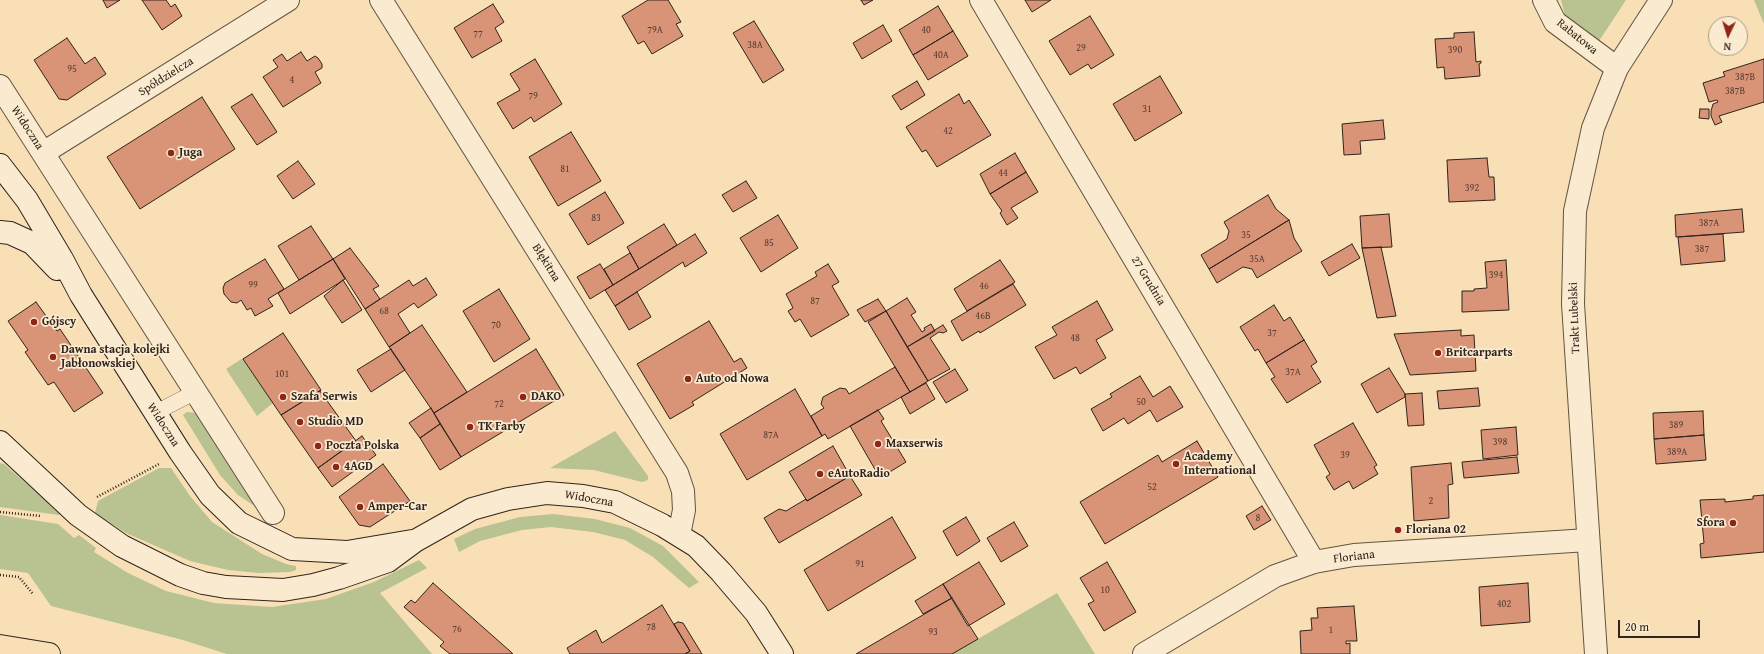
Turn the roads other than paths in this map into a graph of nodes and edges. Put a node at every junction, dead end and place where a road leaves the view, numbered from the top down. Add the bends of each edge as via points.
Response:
1 (288, 0) edge
2 (381, 0) edge
3 (981, 0) edge
4 (1544, 0) edge
5 (1661, 0) edge
6 (1617, 68) junction
7 (0, 86) edge
8 (43, 154) junction
9 (0, 165) edge
10 (0, 232) edge
11 (81, 295) junction
12 (197, 391) junction
13 (155, 413) junction
14 (1, 445) edge
15 (273, 513) dead end
16 (679, 534) junction
17 (1588, 540) junction
18 (415, 541) junction
19 (1314, 562) junction
20 (0, 646) edge
21 (49, 654) edge
22 (782, 654) edge
23 (1144, 654) edge
24 (1596, 654) edge

1 - 8 street, Spółdzielcza
2 - 16 street, Błękitna via 677,473 683,491 684,510
3 - 19 street, 27 Grudnia
4 - 6 street, Rabatowa via 1556,22
5 - 6 street, Trakt Lubelski
6 - 17 street, Trakt Lubelski via 1593,128 1576,211 1573,304
7 - 8 street, Widoczna
8 - 12 street, Widoczna
9 - 11 street, Widoczna via 27,200
10 - 11 street via 10,233 32,242
11 - 13 street, Widoczna
12 - 13 lane
12 - 15 street, Widoczna
13 - 18 street, Widoczna via 210,495 239,523 292,549 347,552
14 - 18 street, Widoczna via 78,515 122,546 155,564 203,583 226,587 284,590 312,586 388,561
16 - 18 street, Widoczna via 615,502 547,493 508,499 472,510
16 - 22 street, Widoczna via 722,572 756,613
17 - 19 street, Floriana via 1354,555
17 - 24 street, Trakt Lubelski
19 - 23 street, Floriana via 1275,576
20 - 21 main road

